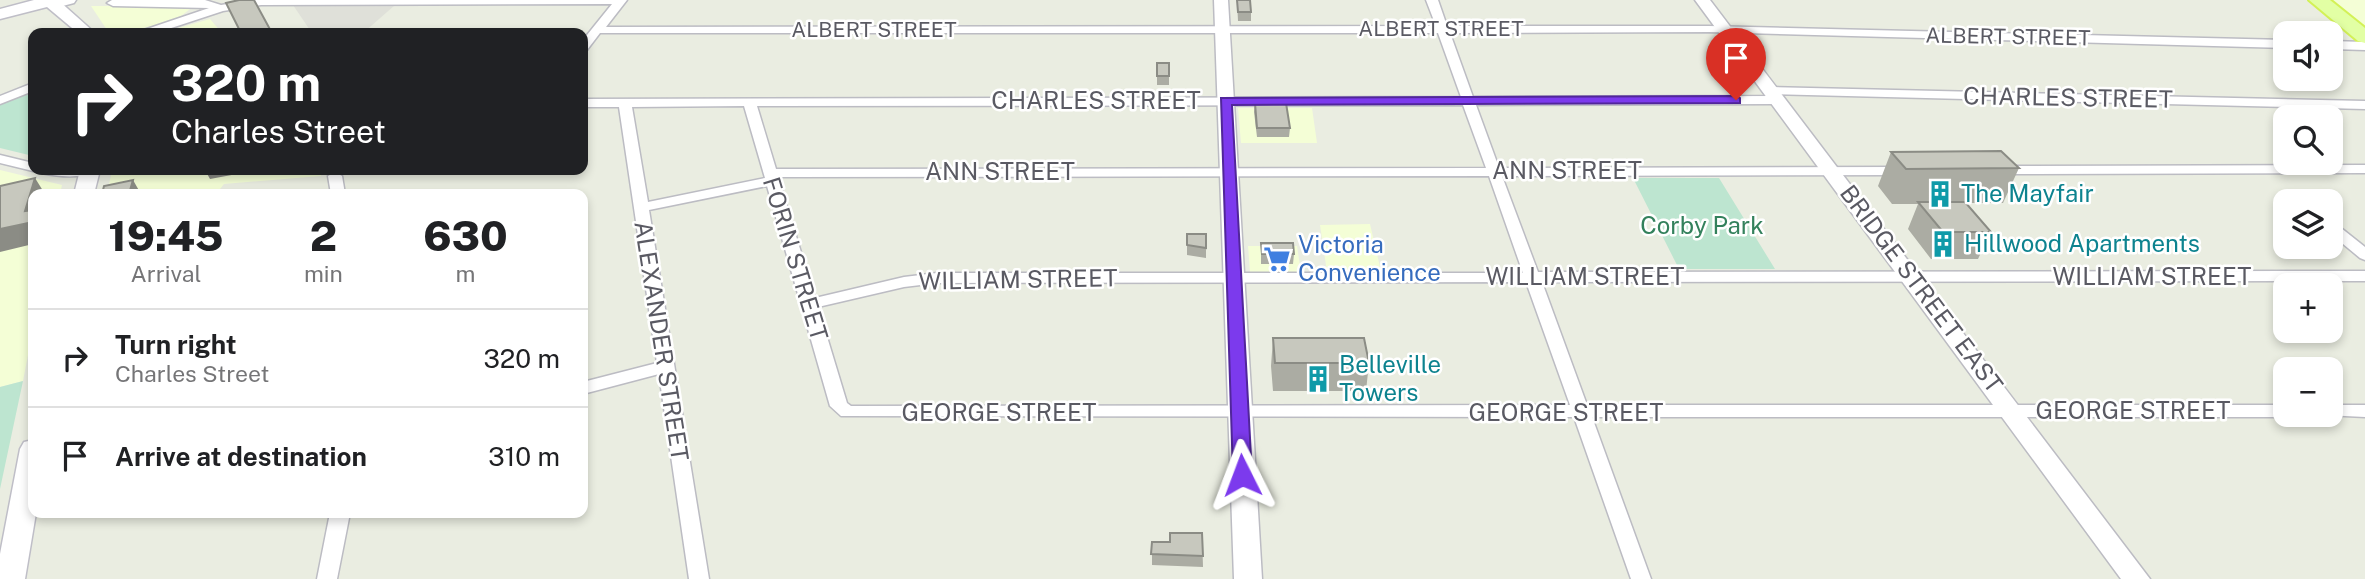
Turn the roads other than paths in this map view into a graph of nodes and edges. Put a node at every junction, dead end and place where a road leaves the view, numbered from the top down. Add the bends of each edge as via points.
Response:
1 (37, 0) edge
2 (82, 0) edge
3 (1221, 0) edge
4 (1432, 0) edge
5 (1702, 0) edge
6 (2318, 0) edge
7 (621, 1) edge
8 (113, 3) dead end
9 (57, 4) edge
10 (221, 8) junction
11 (0, 18) edge
12 (82, 28) edge
13 (160, 28) edge
14 (1222, 29) junction
15 (1725, 29) junction
16 (597, 30) junction
17 (1442, 30) junction
18 (2365, 37) edge
19 (588, 41) edge
20 (2273, 44) edge
21 (2343, 45) edge
22 (2365, 46) edge
23 (28, 89) edge
24 (1774, 96) junction
25 (0, 100) edge
26 (1226, 101) junction
27 (1468, 101) junction
28 (749, 102) junction
29 (588, 103) edge
30 (625, 103) junction
31 (2365, 105) edge
32 (0, 159) edge
33 (28, 166) edge
34 (2365, 169) edge
35 (1229, 171) junction
36 (1494, 171) junction
37 (1832, 171) junction
38 (1914, 171) edge
39 (1983, 171) edge
40 (335, 176) dead end
41 (769, 177) junction
42 (337, 189) edge
43 (640, 208) junction
44 (2343, 237) edge
45 (2365, 255) edge
46 (2365, 276) edge
47 (1911, 277) junction
48 (1232, 278) junction
49 (1533, 278) junction
50 (808, 304) junction
51 (665, 367) junction
52 (588, 387) edge
53 (2273, 411) edge
54 (2343, 411) edge
55 (2365, 411) edge
56 (847, 412) joint
57 (2013, 412) junction
58 (1239, 413) junction
59 (1582, 413) junction
60 (28, 513) edge
61 (339, 518) edge
62 (10, 579) edge
63 (327, 579) edge
64 (699, 579) edge
65 (1248, 579) edge
66 (1641, 579) edge
67 (2136, 579) edge

1 - 9 street
2 - 9 main road
3 - 14 street
4 - 17 street
5 - 15 street, BRIDGE STREET EAST
6 - 18 main road
7 - 10 street via 261,2
7 - 16 street
8 - 10 street via 204,3
9 - 11 main road
9 - 12 main road
10 - 13 street
14 - 16 street, ALBERT STREET
14 - 17 street, ALBERT STREET
14 - 26 street
15 - 17 street, ALBERT STREET
15 - 20 street, ALBERT STREET
15 - 24 street, BRIDGE STREET EAST
16 - 19 street
17 - 27 street
21 - 22 street
23 - 25 street
24 - 27 street, CHARLES STREET
24 - 31 street, CHARLES STREET
24 - 37 street, BRIDGE STREET EAST
26 - 27 street, CHARLES STREET
26 - 28 street, CHARLES STREET
26 - 35 street
27 - 36 street
28 - 30 street, CHARLES STREET
28 - 41 street, FORIN STREET
29 - 30 street, CHARLES STREET
30 - 43 street, ALEXANDER STREET
32 - 33 street
34 - 39 street
35 - 36 street, ANN STREET
35 - 41 street, ANN STREET
35 - 48 street
36 - 37 street, ANN STREET
36 - 49 street
37 - 38 street, ANN STREET
37 - 47 street, BRIDGE STREET EAST
40 - 42 street
41 - 43 street, ANN STREET
41 - 50 street, FORIN STREET
43 - 51 street, ALEXANDER STREET
44 - 45 street
46 - 47 street, WILLIAM STREET
47 - 49 street, WILLIAM STREET
47 - 57 street, BRIDGE STREET EAST
48 - 49 street, WILLIAM STREET
48 - 50 street, WILLIAM STREET via 921,279
48 - 58 street
49 - 59 street
50 - 56 street, FORIN STREET via 839,406
51 - 52 street
51 - 64 street, ALEXANDER STREET
53 - 57 street, GEORGE STREET
54 - 55 street
56 - 58 street, GEORGE STREET
57 - 59 street, GEORGE STREET
57 - 67 street, BRIDGE STREET EAST
58 - 59 street, GEORGE STREET
58 - 65 street
59 - 66 street
60 - 62 main road
61 - 63 street

